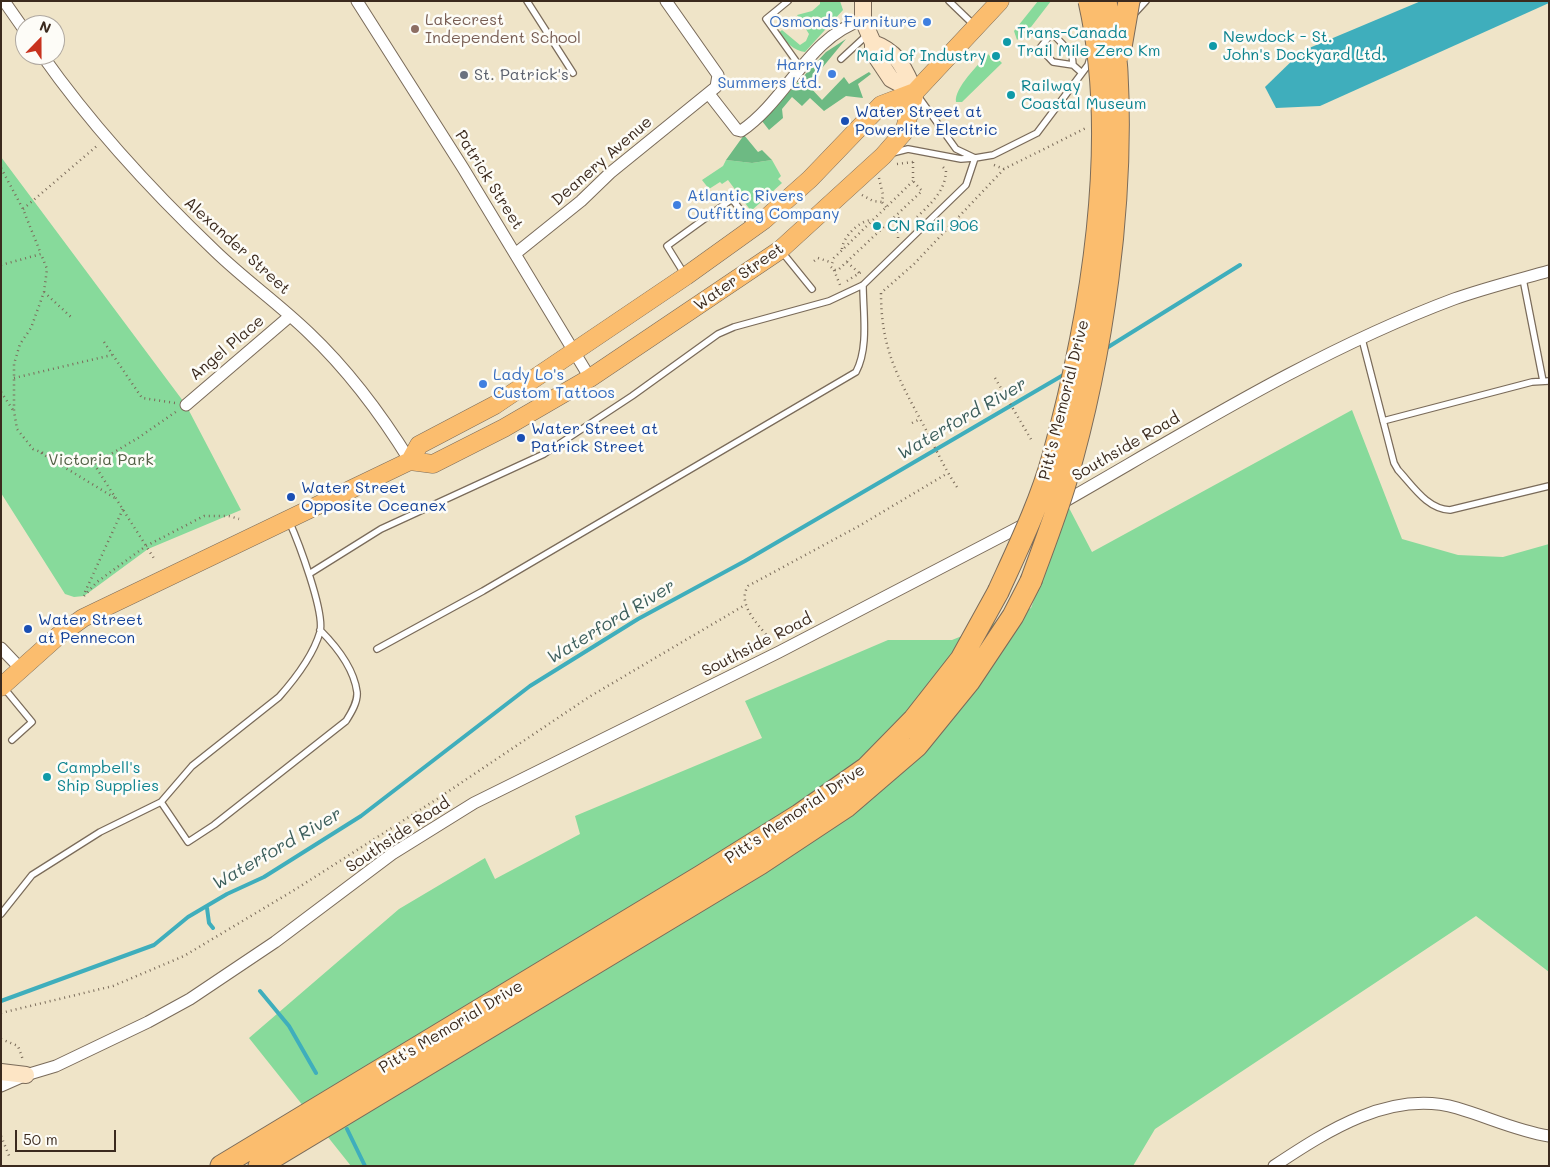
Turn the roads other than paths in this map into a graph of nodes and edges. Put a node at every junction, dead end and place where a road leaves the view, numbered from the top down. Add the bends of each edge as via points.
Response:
1 (4, 1) edge
2 (356, 1) edge
3 (527, 1) edge
4 (666, 1) edge
5 (788, 1) edge
6 (863, 1) edge
7 (950, 1) edge
8 (1000, 1) edge
9 (1089, 1) edge
10 (1125, 1) edge
11 (1146, 1) edge
12 (1118, 6) edge
13 (15, 17) edge
14 (976, 27) junction
15 (868, 32) junction
16 (1110, 50) dead end
17 (841, 59) dead end
18 (1110, 64) junction
19 (49, 65) edge
20 (1073, 65) junction
21 (1088, 66) junction
22 (801, 68) junction
23 (1082, 72) junction
24 (573, 73) dead end
25 (915, 92) junction
26 (709, 94) junction
27 (975, 158) junction
28 (887, 161) junction
29 (753, 227) junction
30 (780, 250) junction
31 (516, 254) junction
32 (1549, 271) edge
33 (686, 276) junction
34 (1523, 279) junction
35 (862, 285) junction
36 (812, 289) road end
37 (290, 316) junction
38 (1362, 339) junction
39 (574, 350) junction
40 (590, 378) junction
41 (1546, 381) edge
42 (186, 405) road end
43 (1383, 420) junction
44 (410, 461) junction
45 (1549, 486) edge
46 (289, 521) junction
47 (309, 574) junction
48 (320, 630) junction
49 (1, 648) edge
50 (377, 649) dead end
51 (21, 669) junction
52 (2, 687) edge
53 (12, 740) dead end
54 (161, 802) junction
55 (1, 914) edge
56 (24, 1067) junction
57 (1, 1072) edge
58 (1, 1086) edge
59 (1549, 1136) edge
60 (222, 1166) edge
61 (259, 1166) edge
62 (1274, 1166) edge

1 - 13 street
2 - 31 street, Patrick Street
3 - 24 lane
4 - 26 street via 718,75 716,87
5 - 22 lane via 766,20
6 - 15 street
7 - 14 lane
8 - 14 main road
9 - 60 highway, Pitt's Memorial Drive, bridge via 1102,78 1103,129 1090,294 1053,457 1028,527 998,592 960,659 914,719 866,768 800,815
10 - 12 lane
11 - 16 lane
12 - 18 highway, Pitt's Memorial Drive, bridge
12 - 21 lane via 1093,46
14 - 25 main road
15 - 17 lane
15 - 22 street via 846,25
15 - 25 street via 903,66
18 - 21 lane
18 - 61 highway, Pitt's Memorial Drive, bridge via 1118,137 1111,255 1084,410 1066,481 1031,581 1013,616 963,689 917,746 846,808 760,864
19 - 37 street, Alexander Street via 106,138 179,217
20 - 20 lane via 1072,54 1052,32 1040,48 1053,62
20 - 23 lane
21 - 23 lane
22 - 26 street via 758,118 741,131
23 - 27 lane via 1037,133 993,155
25 - 27 lane via 950,144
25 - 28 main road, Water Street via 904,132
25 - 29 main road, Water Street via 881,105 810,179
26 - 31 street, Deanery Avenue via 610,172
27 - 28 lane via 961,159 908,149
27 - 35 lane via 966,185
28 - 30 main road, Water Street
29 - 33 main road, Water Street
29 - 33 lane via 732,199 667,246
30 - 36 lane
30 - 40 main road, Water Street
31 - 39 street, Patrick Street
32 - 34 street, Southside Road
33 - 39 main road, Water Street
34 - 38 street, Southside Road via 1455,299
34 - 41 lane
35 - 47 lane via 829,301 734,326 718,334 544,454 382,530
35 - 50 lane via 863,349 856,372 483,591
37 - 42 street, Angel Place
37 - 44 street, Alexander Street via 333,356 359,387 385,420
38 - 43 lane
38 - 56 street, Southside Road via 1255,392 1011,532 779,652 474,803 392,854 275,942 190,999 148,1022 56,1066
39 - 40 street, Patrick Street
39 - 44 main road, Water Street via 495,405 419,445
40 - 44 main road, Water Street via 504,428 433,464
41 - 43 lane
43 - 45 lane via 1398,470 1432,506 1440,510
44 - 46 main road
46 - 47 lane
46 - 51 main road via 83,618
47 - 48 lane
48 - 54 lane via 301,669 279,697 192,766
48 - 54 lane via 335,646 358,693 346,721 188,842
49 - 51 street
51 - 52 main road
52 - 53 lane via 32,722
54 - 55 lane via 100,832 32,875
56 - 57 street
56 - 58 street, Southside Road
59 - 62 street via 1456,1107 1428,1102 1409,1103 1377,1109 1325,1134

